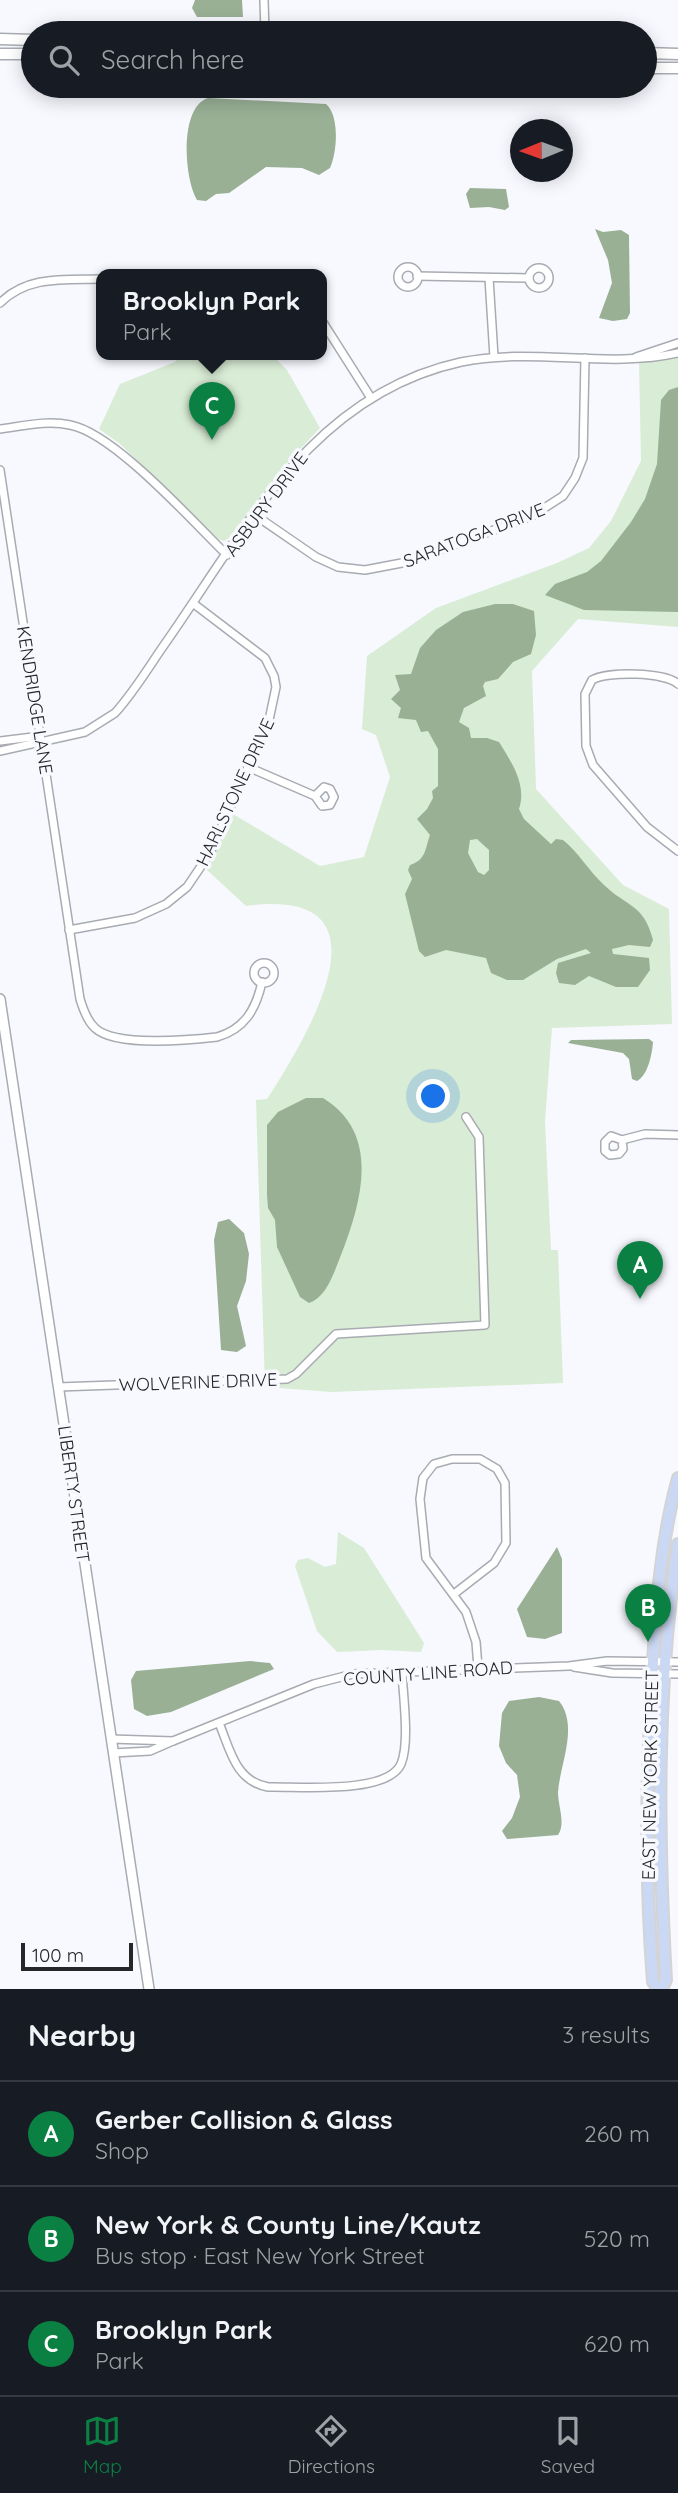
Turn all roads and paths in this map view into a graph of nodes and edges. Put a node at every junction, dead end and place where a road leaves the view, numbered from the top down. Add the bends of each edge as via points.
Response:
1 (264, 0) edge
2 (265, 21) edge
3 (0, 39) edge
4 (21, 40) edge
5 (657, 53) edge
6 (0, 54) edge
7 (21, 54) edge
8 (678, 54) edge
9 (657, 68) edge
10 (678, 68) edge
11 (417, 276) dead end
12 (489, 278) junction
13 (529, 278) dead end
14 (96, 279) edge
15 (0, 303) edge
16 (327, 329) edge
17 (678, 343) edge
18 (678, 353) edge
19 (494, 357) junction
20 (635, 357) junction
21 (584, 358) junction
22 (371, 398) junction
23 (0, 429) edge
24 (0, 470) edge
25 (255, 515) junction
26 (227, 555) junction
27 (194, 604) junction
28 (678, 684) edge
29 (0, 741) edge
30 (41, 741) junction
31 (0, 751) edge
32 (248, 767) junction
33 (315, 796) dead end
34 (678, 851) edge
35 (69, 930) junction
36 (262, 982) dead end
37 (0, 999) edge
38 (5, 1064) edge
39 (466, 1117) dead end
40 (678, 1135) edge
41 (622, 1140) dead end
42 (58, 1387) junction
43 (678, 1478) edge
44 (678, 1544) edge
45 (454, 1594) junction
46 (653, 1661) junction
47 (672, 1662) edge
48 (569, 1666) junction
49 (478, 1668) junction
50 (402, 1672) junction
51 (652, 1673) junction
52 (672, 1674) edge
53 (219, 1723) junction
54 (111, 1739) junction
55 (173, 1741) junction
56 (113, 1753) junction
57 (149, 1989) edge
58 (660, 1989) edge

1 - 2 street
3 - 4 main road
5 - 8 main road
6 - 7 main road
9 - 10 main road
11 - 12 street
12 - 13 street
12 - 19 street
14 - 15 street via 33,282
16 - 22 street
17 - 20 street, ASBURY DRIVE
18 - 20 street, ASBURY DRIVE
19 - 21 street, ASBURY DRIVE
19 - 22 street, ASBURY DRIVE via 426,372
20 - 21 street, ASBURY DRIVE
21 - 25 street, SARATOGA DRIVE via 583,458 563,496 532,516 407,562 365,570 338,567 316,558
22 - 25 street, ASBURY DRIVE via 302,453
23 - 26 street via 58,423 95,434 120,452
24 - 30 street, KENDRIDGE LANE
25 - 26 street, ASBURY DRIVE
26 - 27 street, ASBURY DRIVE
27 - 30 street, ASBURY DRIVE via 115,713 85,732
27 - 32 street, HARLSTONE DRIVE via 256,648 274,676 273,708
28 - 34 street via 659,676 606,675 592,680 585,695 586,746 593,765 647,827
29 - 30 street, ASBURY DRIVE via 33,737
30 - 31 street, ASBURY DRIVE
30 - 35 street, KENDRIDGE LANE
32 - 33 street
32 - 35 street, HARLSTONE DRIVE via 205,862 187,887 166,904 135,918
35 - 36 street, KENDRIDGE LANE via 83,1008 95,1028 113,1037 210,1038 232,1032 255,1006
37 - 38 street, LIBERTY STREET
38 - 42 street, LIBERTY STREET
39 - 42 street, WOLVERINE DRIVE via 479,1137 485,1325 336,1334 287,1379
40 - 41 street via 645,1134
42 - 54 street, LIBERTY STREET
43 - 46 main road, EAST NEW YORK STREET via 663,1549
44 - 47 main road, EAST NEW YORK STREET
45 - 45 street via 429,1564 423,1549 421,1486 428,1471 442,1460 480,1459 497,1469 505,1483 506,1543 494,1563
45 - 49 street via 474,1634
46 - 47 street, COUNTY LINE ROAD
46 - 48 street, COUNTY LINE ROAD
46 - 51 main road, EAST NEW YORK STREET
47 - 52 main road, EAST NEW YORK STREET
48 - 49 street, COUNTY LINE ROAD
48 - 51 street, COUNTY LINE ROAD
49 - 50 street, COUNTY LINE ROAD
50 - 53 street, COUNTY LINE ROAD via 353,1674 314,1684
50 - 53 street via 403,1756 397,1770 379,1782 268,1787 251,1783 238,1770
51 - 52 street, COUNTY LINE ROAD
51 - 58 main road, EAST NEW YORK STREET via 647,1889 653,1982
52 - 58 main road, EAST NEW YORK STREET via 661,1833 666,1980
53 - 55 street, COUNTY LINE ROAD
54 - 55 street, COUNTY LINE ROAD
54 - 56 street, LIBERTY STREET
55 - 56 street, COUNTY LINE ROAD via 150,1751
56 - 57 street, LIBERTY STREET

